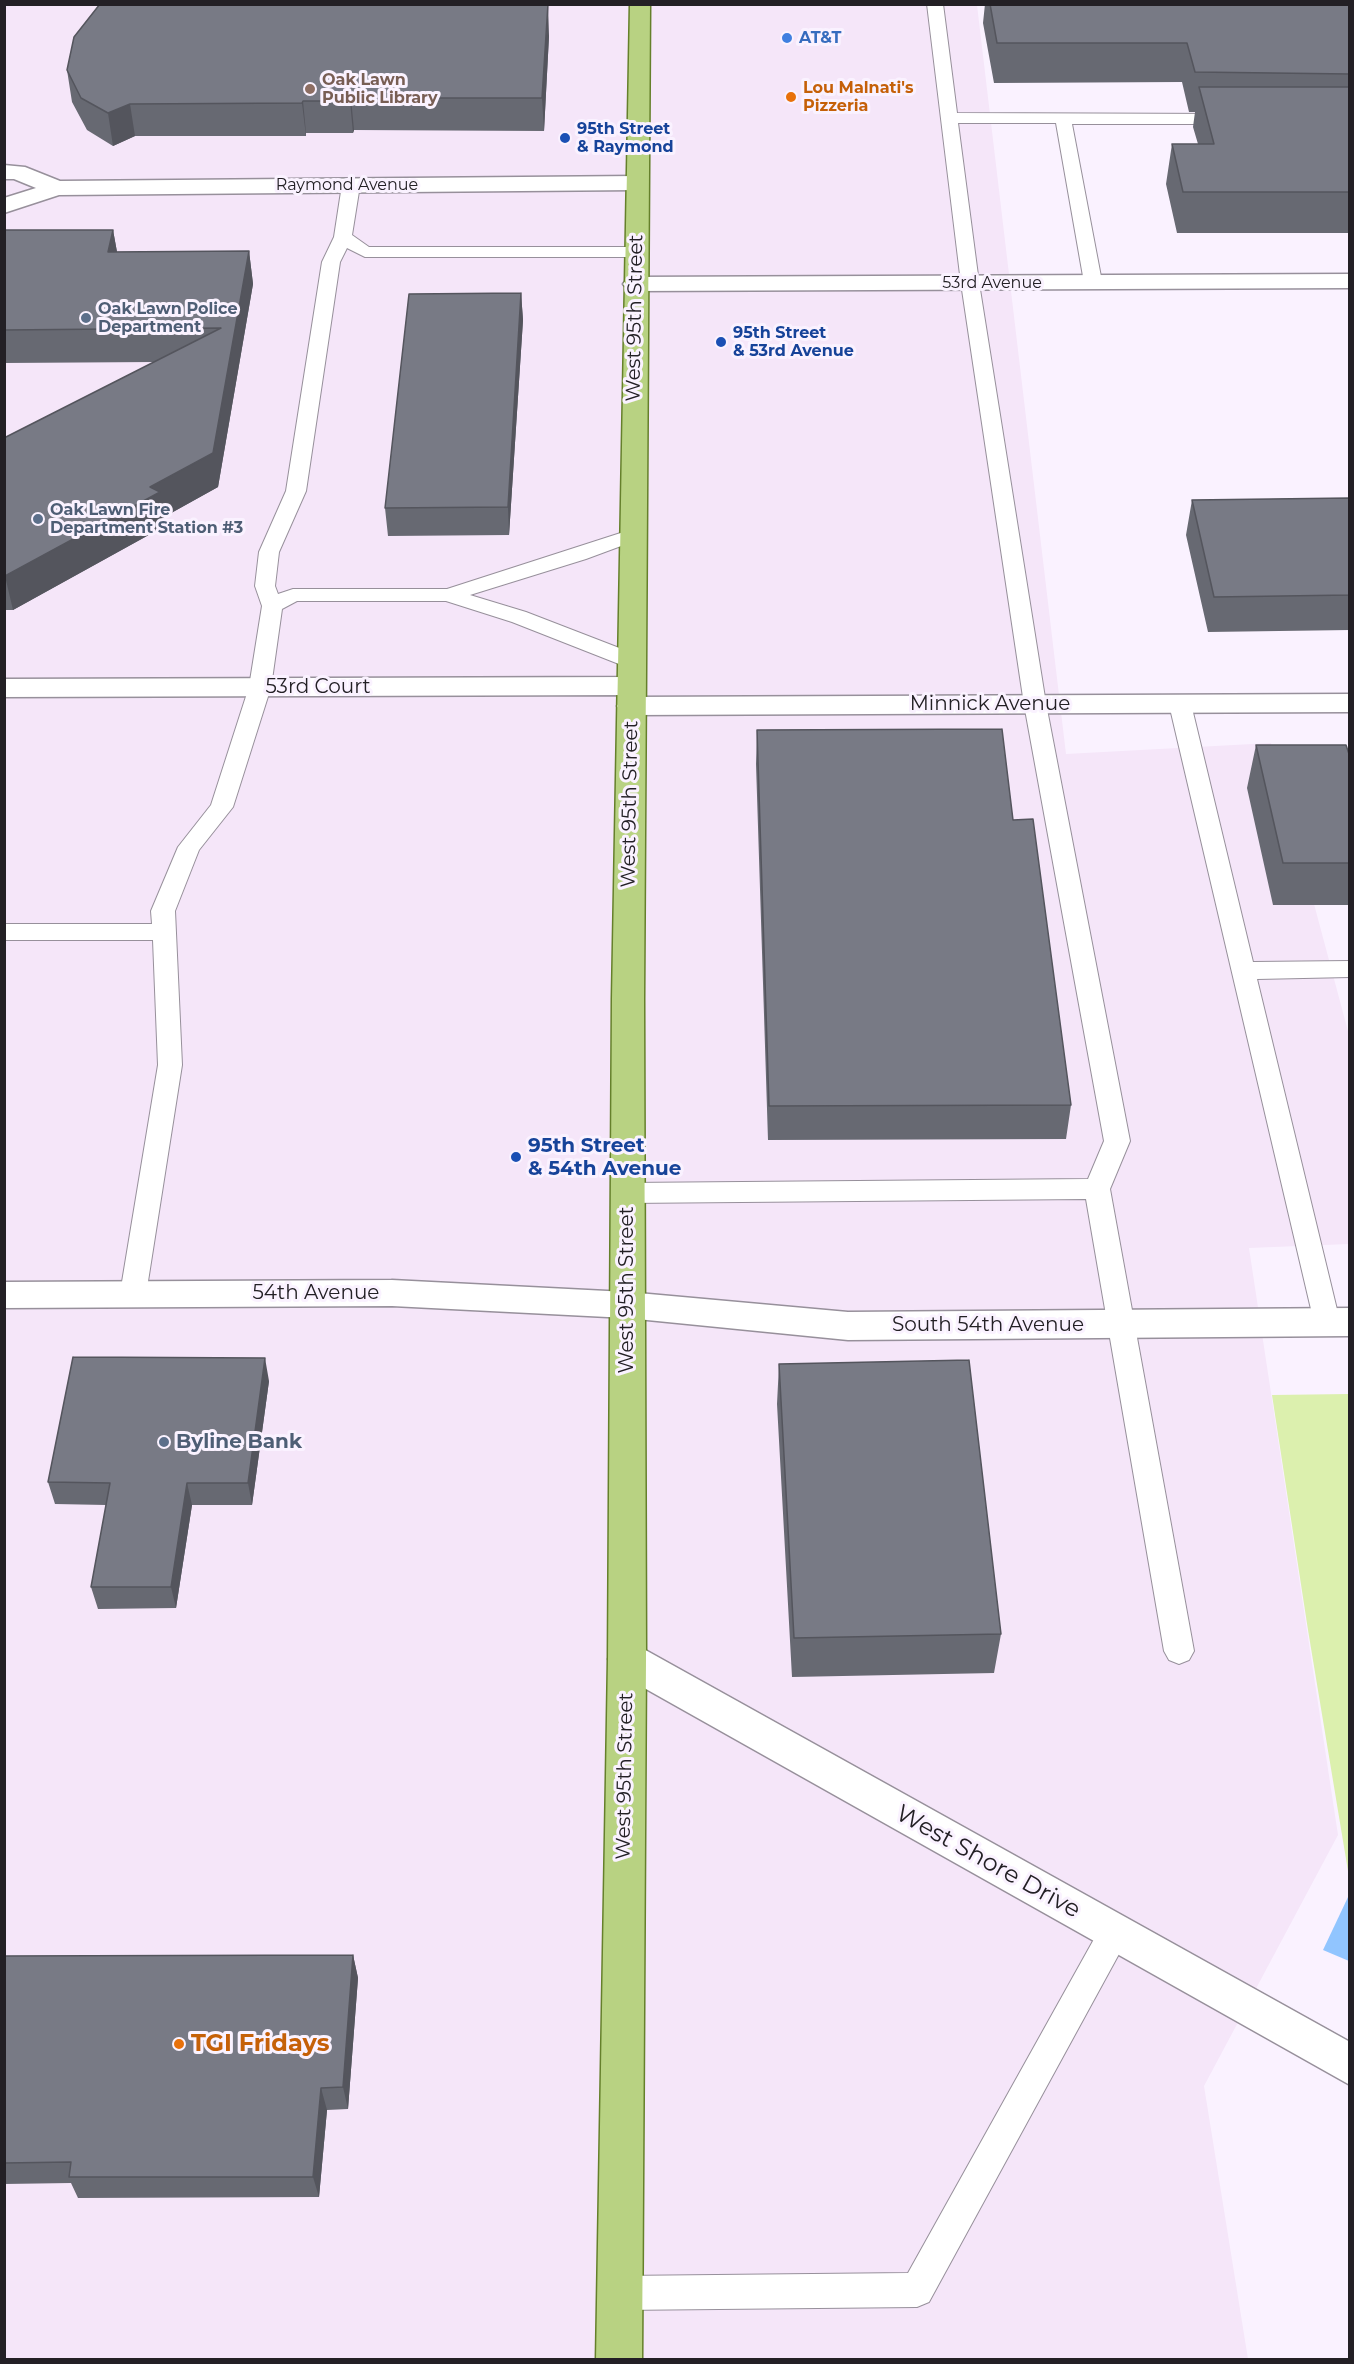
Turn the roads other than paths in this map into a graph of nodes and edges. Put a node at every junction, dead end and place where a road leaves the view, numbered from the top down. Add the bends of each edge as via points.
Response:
1 (640, 4) edge
2 (935, 4) edge
3 (950, 118) junction
4 (1063, 118) junction
5 (1242, 119) edge
6 (4, 172) edge
7 (637, 183) junction
8 (351, 185) junction
9 (57, 188) junction
10 (4, 206) edge
11 (343, 237) junction
12 (636, 252) junction
13 (1350, 281) edge
14 (1093, 282) junction
15 (970, 283) junction
16 (636, 284) junction
17 (633, 535) junction
18 (447, 595) junction
19 (272, 606) junction
20 (631, 684) junction
21 (260, 687) junction
22 (4, 688) edge
23 (1350, 703) edge
24 (1035, 704) junction
25 (1180, 704) junction
26 (4, 932) edge
27 (164, 932) junction
28 (1350, 969) edge
29 (1243, 971) junction
30 (1096, 1190) junction
31 (627, 1193) junction
32 (133, 1294) junction
33 (4, 1295) edge
34 (627, 1305) junction
35 (1338, 1322) edge
36 (1122, 1325) junction
37 (1179, 1651) dead end
38 (627, 1659) junction
39 (1114, 1933) junction
40 (1350, 2065) edge
41 (620, 2294) junction
42 (619, 2360) edge

1 - 7 main road, West 95th Street
2 - 3 lane
3 - 4 lane
3 - 15 lane
4 - 5 lane
4 - 14 lane
6 - 9 street, Raymond Avenue via 17,172
7 - 8 street, Raymond Avenue
7 - 12 main road, West 95th Street
8 - 9 street, Raymond Avenue
8 - 11 lane
9 - 10 street, Raymond Avenue
11 - 12 lane via 365,252
11 - 19 lane via 331,262 296,491 269,552 265,586
12 - 16 main road, West 95th Street
13 - 14 street, 53rd Avenue
14 - 15 street, 53rd Avenue
15 - 16 street, 53rd Avenue
15 - 24 lane
16 - 17 main road, West 95th Street
17 - 18 lane
17 - 20 main road, West 95th Street
18 - 19 lane via 293,595
18 - 20 lane via 519,617
19 - 21 lane
20 - 21 street, 53rd Court
20 - 24 street, Minnick Avenue
20 - 31 main road, West 95th Street
21 - 22 street, 53rd Court
21 - 27 lane via 222,807 189,847 163,911
23 - 25 street, Minnick Avenue
24 - 25 street, Minnick Avenue
24 - 30 lane via 1117,1141
25 - 29 lane
26 - 27 lane
27 - 32 lane via 171,1065
28 - 29 lane
29 - 35 lane
30 - 31 lane
30 - 36 lane
31 - 34 main road, West 95th Street
32 - 33 street, 54th Avenue
32 - 34 street, 54th Avenue via 392,1293
34 - 36 street, South 54th Avenue via 848,1326
34 - 38 main road, West 95th Street
35 - 36 street, South 54th Avenue
36 - 37 lane
38 - 39 street, West Shore Drive
38 - 41 main road, West 95th Street
39 - 40 street, West Shore Drive
39 - 41 lane via 917,2290
41 - 42 main road, West 95th Street

